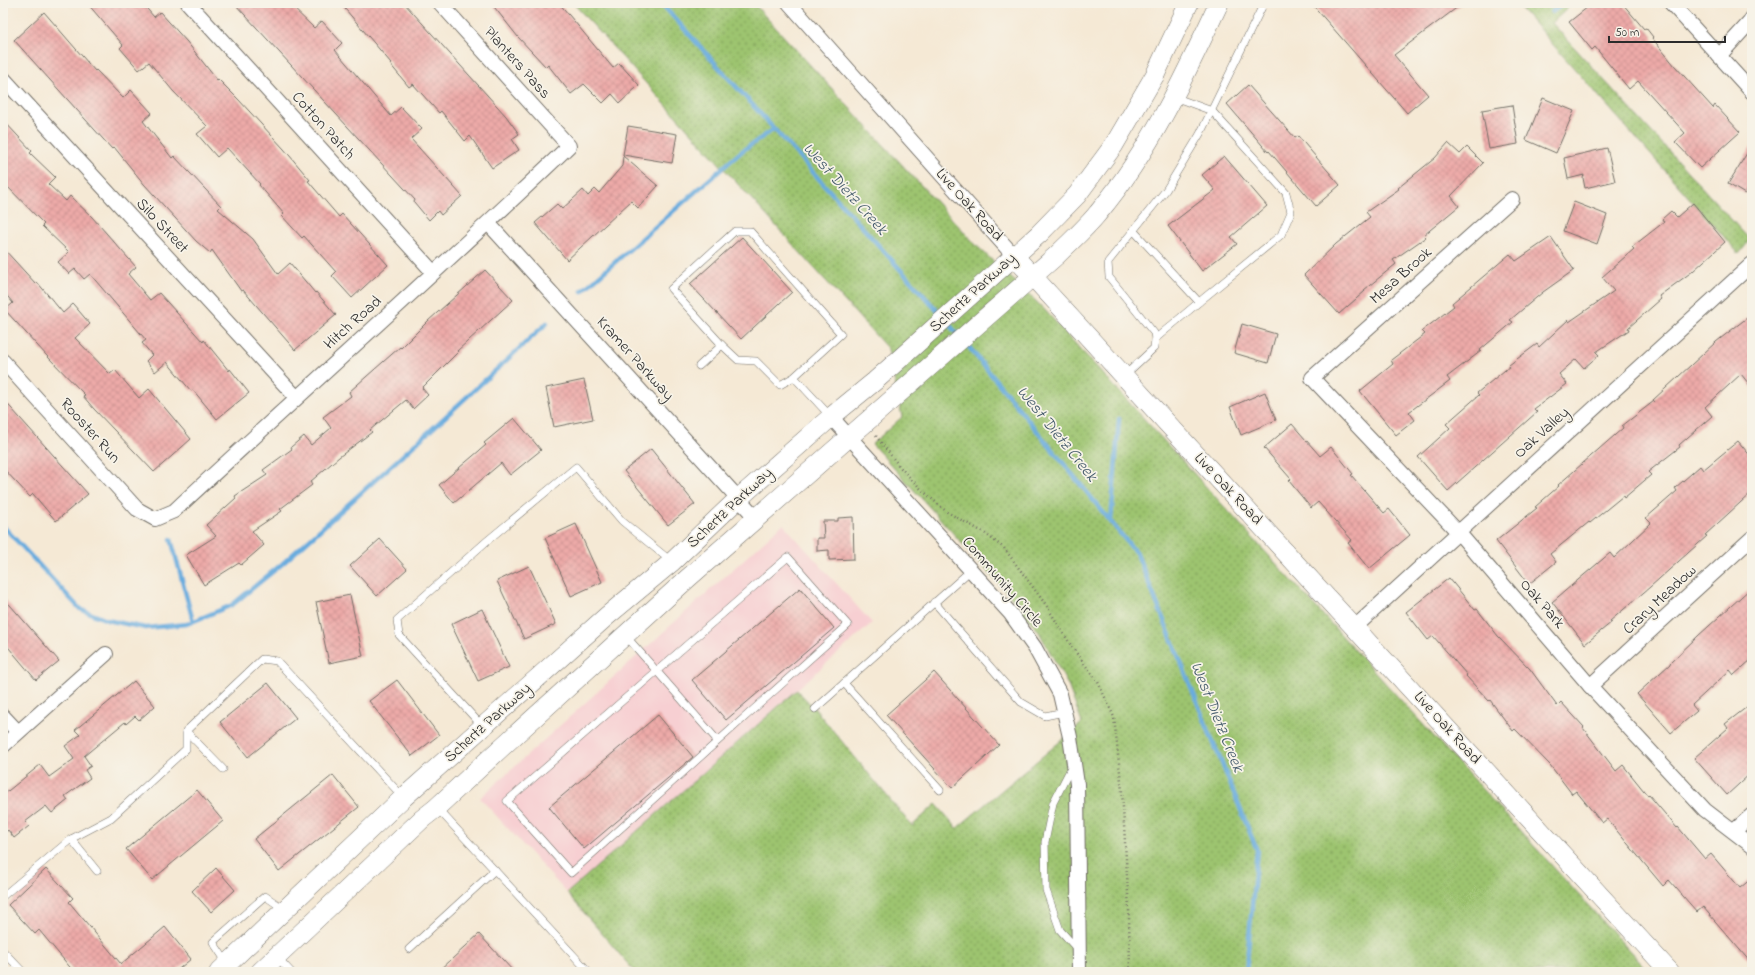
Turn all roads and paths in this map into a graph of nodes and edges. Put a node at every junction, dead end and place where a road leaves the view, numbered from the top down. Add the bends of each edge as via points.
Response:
1 (188, 3) edge
2 (440, 3) edge
3 (788, 3) edge
4 (1189, 3) edge
5 (1219, 3) edge
6 (1264, 3) edge
7 (1672, 3) edge
8 (1752, 18) edge
9 (1719, 56) junction
10 (3, 78) edge
11 (1752, 92) edge
12 (1174, 97) junction
13 (1212, 111) junction
14 (569, 146) joint
15 (1512, 199) dead end
16 (488, 223) junction
17 (1133, 230) junction
18 (1014, 256) junction
19 (1752, 264) edge
20 (433, 272) junction
21 (1032, 276) junction
22 (1199, 302) junction
23 (1155, 339) junction
24 (722, 345) junction
25 (3, 361) edge
26 (699, 366) dead end
27 (1124, 376) junction
28 (794, 377) junction
29 (1312, 378) joint
30 (296, 397) junction
31 (831, 417) junction
32 (850, 437) junction
33 (739, 498) junction
34 (155, 518) joint
35 (757, 518) junction
36 (1458, 532) junction
37 (1752, 538) edge
38 (672, 562) junction
39 (971, 570) junction
40 (687, 579) junction
41 (934, 602) junction
42 (607, 616) junction
43 (1355, 627) junction
44 (625, 635) junction
45 (106, 654) dead end
46 (657, 671) junction
47 (844, 683) junction
48 (1590, 686) junction
49 (815, 709) dead end
50 (1064, 712) junction
51 (3, 716) edge
52 (484, 727) junction
53 (186, 731) junction
54 (18, 732) junction
55 (718, 741) junction
56 (3, 746) edge
57 (502, 746) junction
58 (1074, 762) junction
59 (222, 769) dead end
60 (940, 790) dead end
61 (403, 798) junction
62 (429, 813) junction
63 (1752, 815) edge
64 (1734, 831) junction
65 (71, 839) junction
66 (1752, 846) edge
67 (495, 870) junction
68 (97, 871) dead end
69 (3, 896) edge
70 (286, 911) junction
71 (303, 933) junction
72 (409, 949) dead end
73 (3, 951) edge
74 (1078, 951) junction
75 (277, 957) junction
76 (227, 969) edge
77 (23, 972) edge
78 (260, 972) edge
79 (291, 972) edge
80 (589, 972) edge
81 (1079, 972) edge
82 (1670, 972) edge

1 - 20 street, Cotton Patch
2 - 14 street, Planters Pass
3 - 18 street, Live Oak Road
4 - 18 main road, Schertz Parkway via 1155,75 1114,145 1077,195
5 - 12 main road, Schertz Parkway
6 - 13 lane
7 - 9 street
8 - 9 street
9 - 11 street
10 - 30 street, Silo Street
12 - 13 lane
12 - 21 main road, Schertz Parkway via 1137,160 1098,214 1058,255
13 - 17 lane via 1166,190
13 - 22 lane via 1286,193 1291,212 1281,235
14 - 16 street, Hitch Road
15 - 29 street, Mesa Brook
16 - 20 street, Hitch Road
16 - 33 street, Kramer Parkway
17 - 22 lane
17 - 23 lane via 1108,262 1109,277 1154,333
18 - 21 main road, Live Oak Road
18 - 31 main road, Schertz Parkway via 875,381
19 - 36 street, Oak Valley
20 - 30 street, Hitch Road
21 - 27 main road, Live Oak Road
21 - 32 main road, Schertz Parkway
22 - 23 lane
23 - 27 lane via 1154,348
24 - 26 lane
24 - 28 lane via 738,360 756,361 780,385
24 - 28 lane via 671,289 734,231 750,231 841,334
25 - 34 street, Rooster Run via 137,509
27 - 43 main road, Live Oak Road
28 - 31 lane
29 - 36 street, Oak Park
30 - 34 street, Hitch Road via 174,511
31 - 32 street, Community Circle
31 - 33 main road, Schertz Parkway
32 - 35 main road, Schertz Parkway
32 - 39 street, Community Circle
33 - 35 street, Kramer Parkway
33 - 38 main road, Schertz Parkway
35 - 40 main road, Schertz Parkway
36 - 43 street, Oak Valley
36 - 48 street, Oak Park
37 - 48 street, Crary Meadow
38 - 40 main road
38 - 42 main road, Schertz Parkway
38 - 52 lane via 622,521 576,467 488,540 397,620 399,635
39 - 41 lane
39 - 50 street, Community Circle via 1010,613 1036,648 1060,694
40 - 44 main road, Schertz Parkway
41 - 47 lane
41 - 50 lane via 1022,702 1045,716
42 - 44 main road
42 - 52 main road, Schertz Parkway
43 - 82 main road, Live Oak Road
44 - 46 lane
44 - 57 main road, Schertz Parkway
45 - 54 street
46 - 55 lane
46 - 55 lane via 788,557 848,624
46 - 55 lane via 507,801 571,873
47 - 49 lane
47 - 60 lane
48 - 64 street, Oak Park via 1705,810
50 - 58 street, Community Circle
51 - 54 street
52 - 57 main road
52 - 61 main road, Schertz Parkway
53 - 59 lane
53 - 61 lane via 262,659 277,661
53 - 65 lane via 186,749 111,818
54 - 56 street
57 - 62 main road, Schertz Parkway
58 - 74 street, Community Circle via 1077,784
58 - 74 lane via 1053,803 1045,842 1046,890 1060,930
61 - 62 main road
61 - 70 main road, Schertz Parkway
62 - 67 lane
62 - 71 main road, Schertz Parkway
63 - 64 street
64 - 66 street, Oak Park
65 - 68 lane
65 - 69 lane
67 - 72 lane
67 - 80 lane
70 - 71 main road
70 - 76 main road, Schertz Parkway
70 - 76 lane via 265,896 213,942
71 - 75 main road, Schertz Parkway
73 - 77 lane
74 - 81 street, Community Circle
75 - 78 main road, Schertz Parkway
75 - 79 lane

